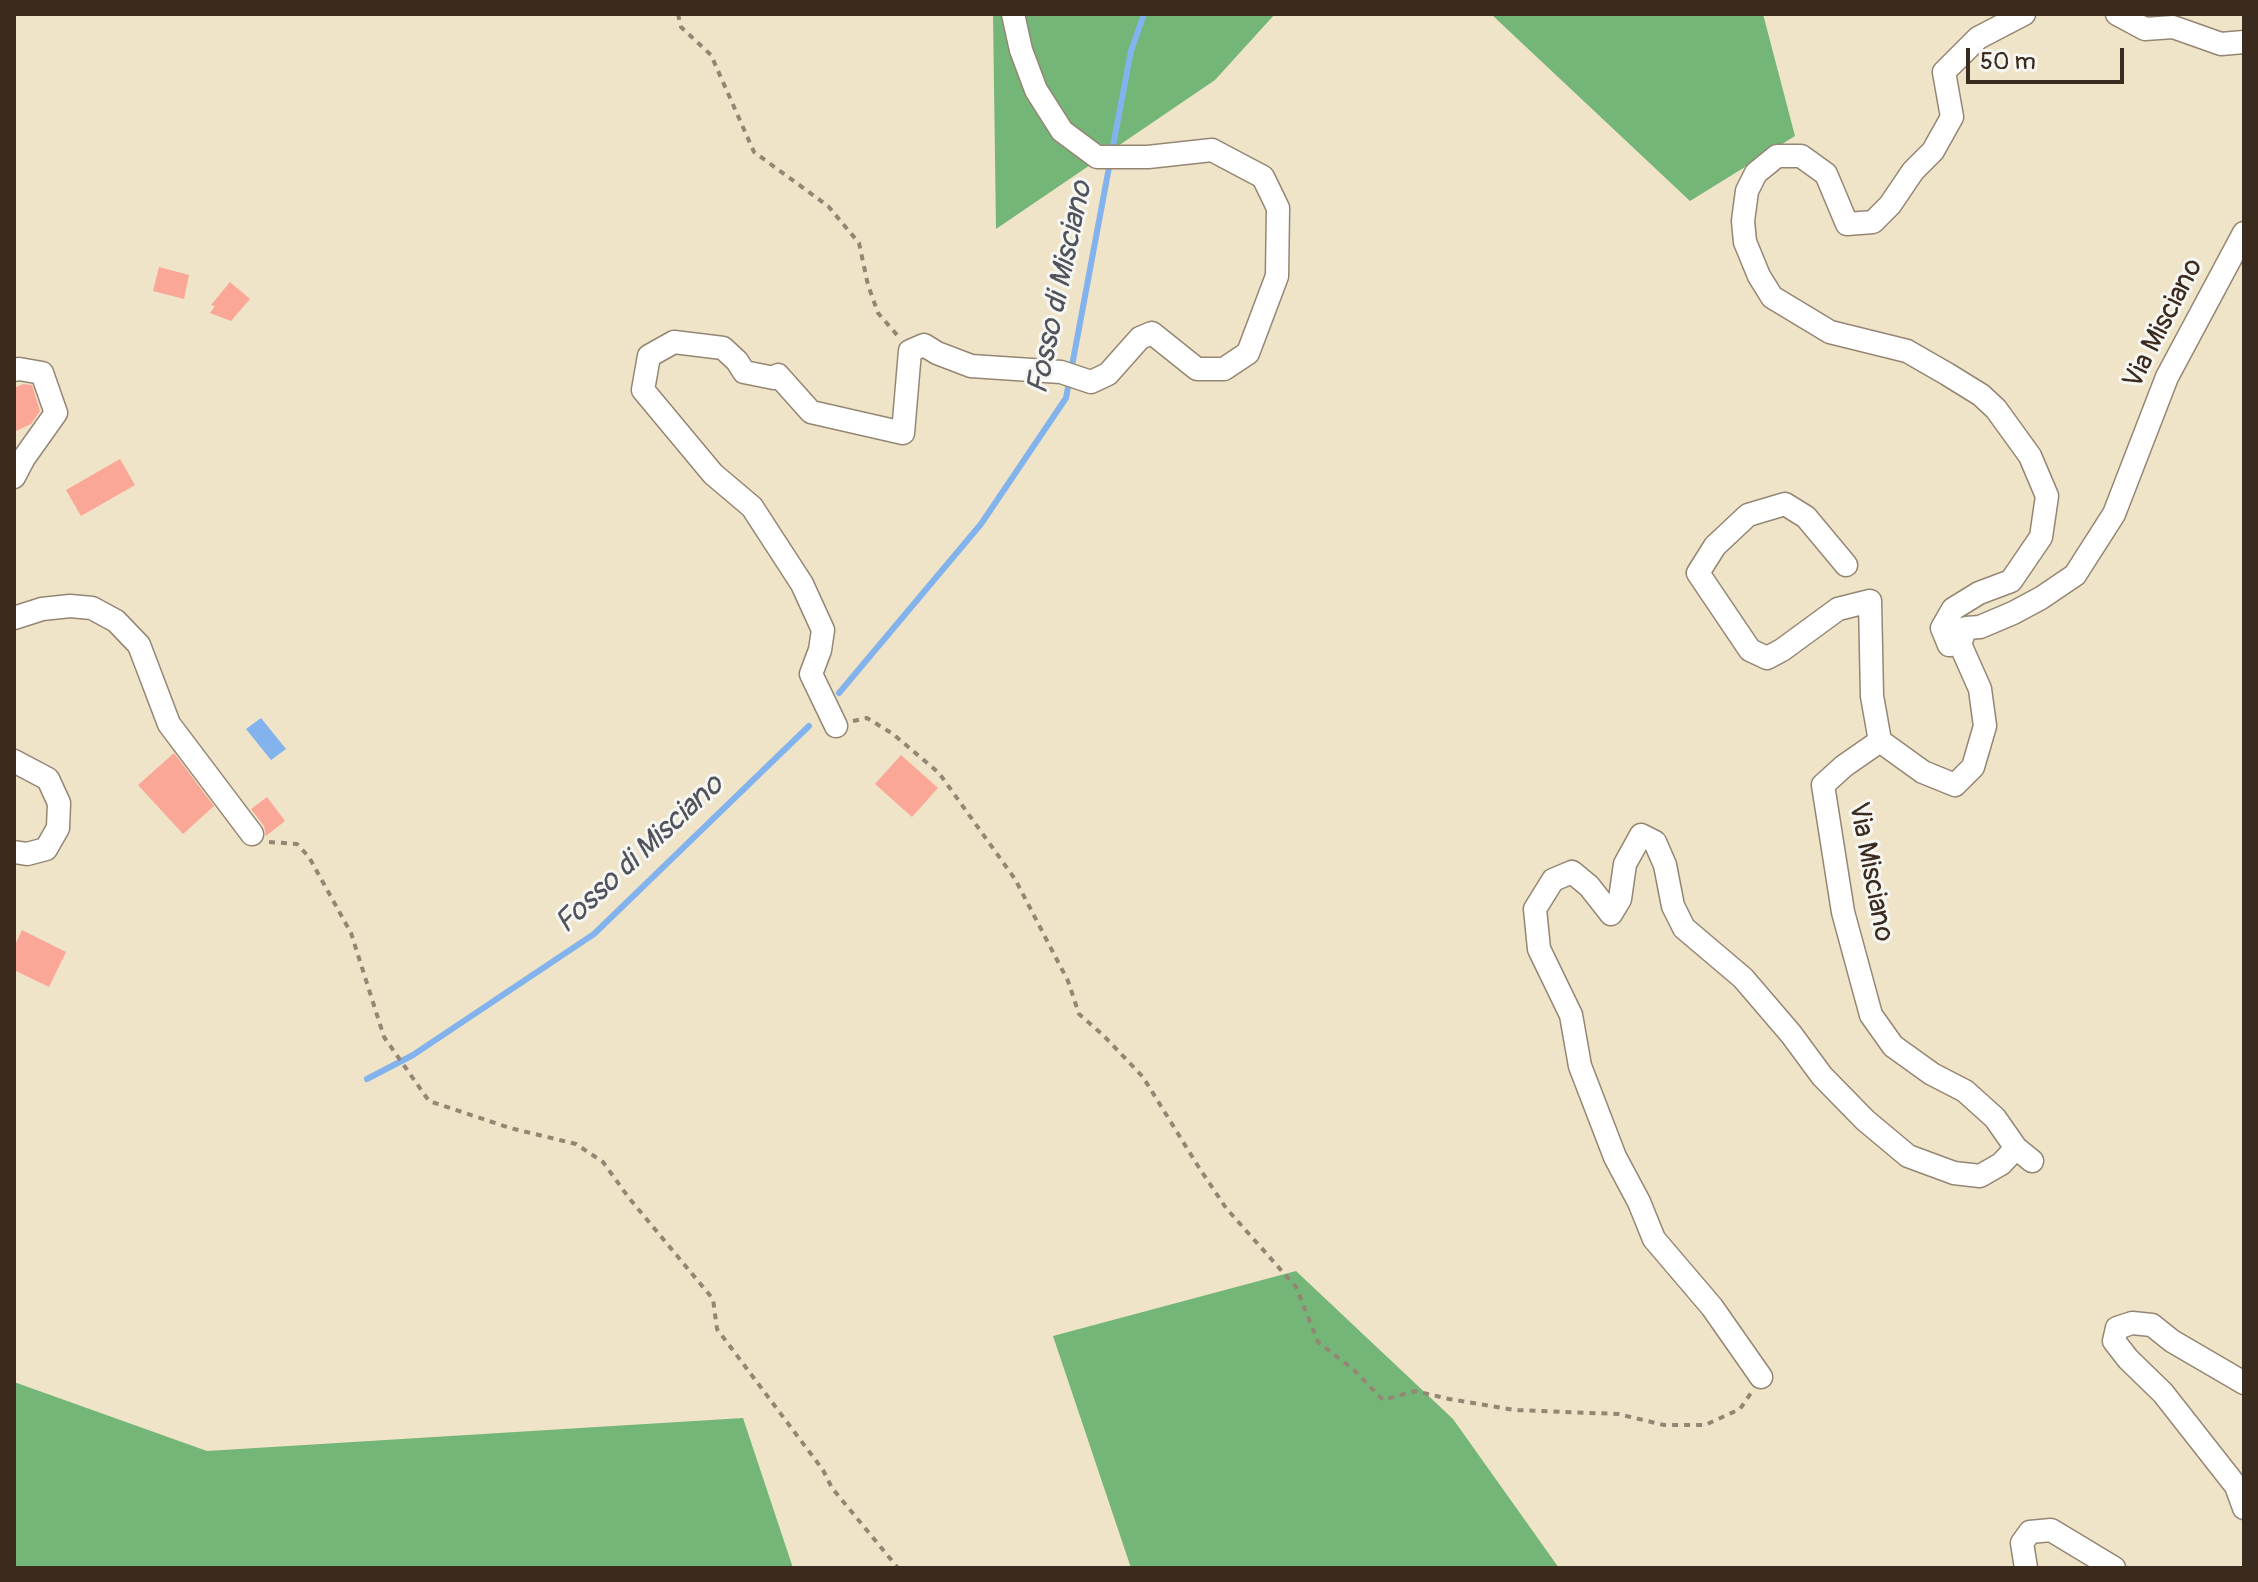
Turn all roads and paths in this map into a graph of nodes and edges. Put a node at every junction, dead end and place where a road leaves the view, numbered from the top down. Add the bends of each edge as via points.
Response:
1 (678, 14) edge
2 (1013, 14) edge
3 (2024, 14) edge
4 (2117, 14) edge
5 (2244, 42) edge
6 (2244, 233) edge
7 (910, 351) junction
8 (14, 370) edge
9 (14, 477) edge
10 (1846, 565) dead end
11 (14, 618) edge
12 (1960, 644) junction
13 (836, 726) joint
14 (1880, 741) junction
15 (14, 761) edge
16 (252, 834) joint
17 (14, 852) edge
18 (1761, 1377) joint
19 (2244, 1383) edge
20 (2244, 1508) edge
21 (898, 1568) edge
22 (2026, 1568) edge
23 (2114, 1568) edge

1 - 7 path via 681,27 711,55 754,152 828,206 859,243 878,313
2 - 7 street via 1036,90 1062,131 1097,157 1212,150 1263,177 1278,208 1277,276 1248,353 1224,369 1197,369 1152,333 1140,338 1108,374 1091,382 1061,372 971,366 924,345
3 - 12 street via 1978,38 1944,72 1952,117 1933,151 1873,222 1847,224 1826,174 1801,156 1777,156 1756,173 1743,221 1745,242 1772,297 1830,332 1907,351 1947,374 1996,409 2030,456 2047,496 2041,537 2011,581 1953,609 1942,628 1949,645
4 - 5 street via 2145,29 2173,27 2221,44
6 - 12 street, Via Misciano via 2167,377 2114,514 2075,575 2013,613 1966,628
7 - 13 street via 903,433 811,412 778,375 744,372 723,348 674,342 649,356 643,390 713,474 752,507 802,584 823,630 811,674
8 - 9 street via 42,373 56,413
10 - 14 street via 1806,517 1785,504 1748,515 1715,546 1698,573 1750,650 1767,658 1838,609 1870,601 1872,696
11 - 16 street via 70,606 92,608 116,621 139,645 169,724
12 - 14 street via 1980,689 1985,726 1973,767 1955,785 1923,772
13 - 18 path via 867,718 939,773 1015,879 1068,981 1079,1014 1143,1077 1226,1208 1296,1287 1318,1342 1383,1400 1415,1391 1514,1410 1618,1414 1664,1425 1705,1425 1740,1409
14 - 18 street, Via Misciano via 1823,785 1843,912 1871,1015 1893,1046 1965,1091 2024,1154 1980,1176 1954,1173 1908,1156 1822,1076 1743,978 1684,928 1655,842 1641,835 1625,864 1620,899 1611,914 1572,872 1553,880 1535,909 1539,949 1571,1015 1580,1066 1654,1239 1712,1307
15 - 17 street via 48,779 59,803 58,828 46,849
16 - 21 path via 270,843 297,844 309,857 351,933 384,1037 429,1101 576,1144 603,1162 713,1299 717,1329 832,1488
19 - 20 street via 2152,1325 2117,1328 2114,1341 2163,1393 2236,1486
22 - 23 street via 2022,1543 2030,1532 2051,1530

